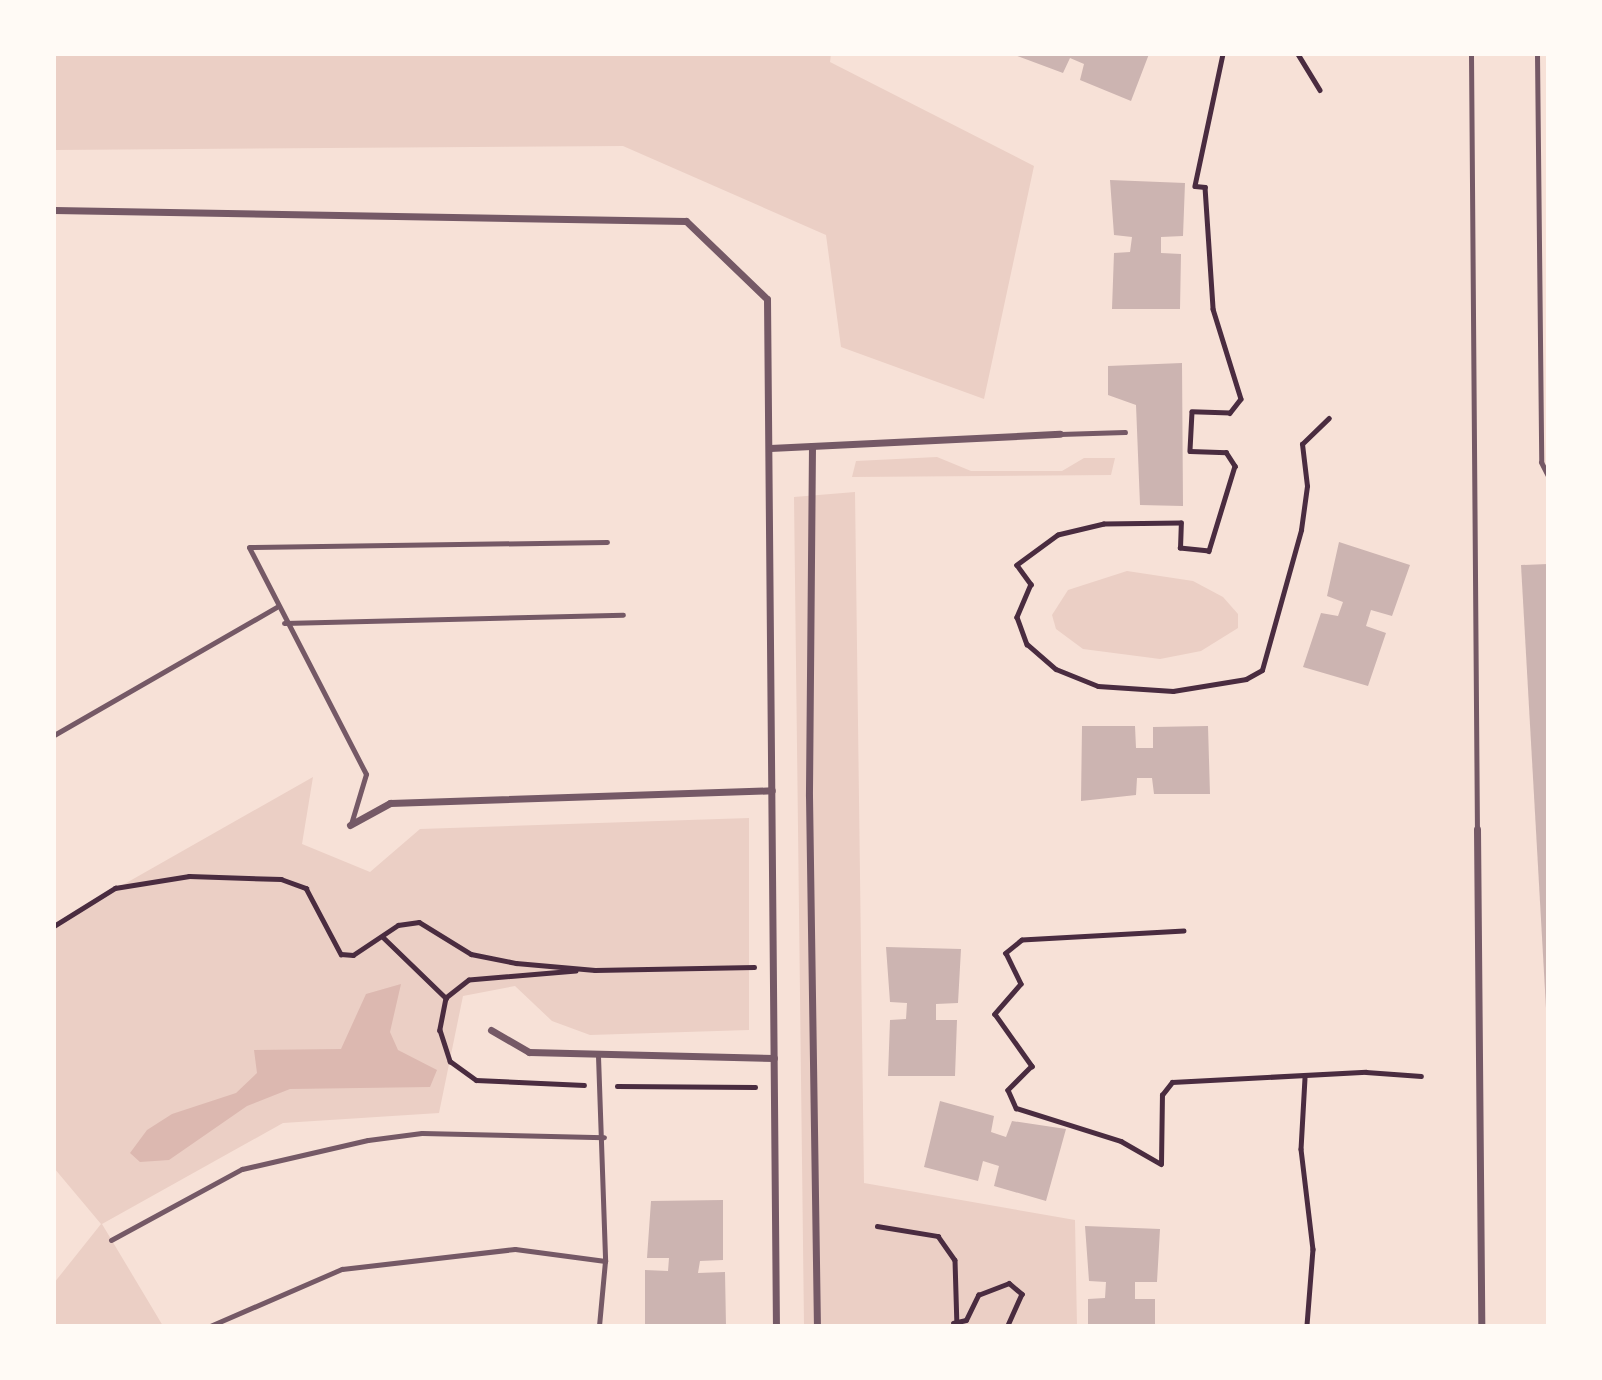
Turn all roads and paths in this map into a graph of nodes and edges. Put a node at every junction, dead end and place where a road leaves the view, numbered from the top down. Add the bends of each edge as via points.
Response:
1 (1223, 54) edge
2 (1298, 54) edge
3 (1471, 54) edge
4 (1537, 54) edge
5 (1320, 90) dead end
6 (54, 210) edge
7 (1329, 418) dead end
8 (1125, 432) dead end
9 (1060, 434) joint
10 (812, 446) junction
11 (770, 448) junction
12 (1548, 476) edge
13 (607, 542) dead end
14 (277, 607) junction
15 (623, 615) dead end
16 (284, 622) junction
17 (54, 735) edge
18 (772, 790) junction
19 (351, 825) joint
20 (1477, 829) joint
21 (54, 926) edge
22 (1184, 931) dead end
23 (383, 937) junction
24 (773, 967) junction
25 (446, 998) dead end
26 (492, 1030) dead end
27 (598, 1056) junction
28 (775, 1058) junction
29 (1421, 1076) dead end
30 (1304, 1078) junction
31 (604, 1138) junction
32 (877, 1226) dead end
33 (111, 1240) dead end
34 (605, 1261) junction
35 (955, 1324) edge
36 (210, 1326) edge
37 (599, 1326) edge
38 (776, 1326) edge
39 (817, 1326) edge
40 (1008, 1326) edge
41 (1307, 1326) edge
42 (1481, 1326) edge

1 - 7 path via 1195,186 1205,187 1213,309 1241,398 1230,413 1192,412 1190,450 1226,452 1235,466 1209,551 1180,548 1181,523 1104,524 1058,535 1017,565 1031,583 1017,617 1027,644 1056,669 1098,686 1173,691 1246,679 1262,670 1301,530 1307,486 1302,444 1308,432
2 - 5 path
3 - 20 lane
4 - 12 lane via 1541,462
6 - 11 street via 686,221 767,299
8 - 9 lane
9 - 10 street
10 - 11 street
10 - 39 street via 809,796
11 - 18 street
13 - 14 lane via 249,547
14 - 16 lane
14 - 17 lane
15 - 16 lane
16 - 19 lane via 366,774
18 - 19 street via 390,803
18 - 24 street
20 - 42 street
21 - 23 path via 115,888 215,877 281,879 306,888 341,954 353,956
22 - 30 path via 1021,940 1006,953 1021,984 995,1014 1032,1066 1008,1090 1016,1108 1121,1140 1161,1164 1162,1095 1172,1082
23 - 24 path via 398,925 419,922 471,954 516,963 594,970
23 - 25 path
24 - 28 street
26 - 27 street via 529,1052
27 - 28 street
27 - 31 lane
28 - 38 street
29 - 30 path via 1366,1072
30 - 41 path via 1301,1149 1313,1249
31 - 33 lane via 422,1133 331,1147 242,1169
31 - 34 lane
32 - 35 path via 938,1236 955,1260
34 - 36 lane via 515,1249 342,1269
34 - 37 lane
35 - 40 path via 966,1320 978,1296 1009,1283 1021,1294

